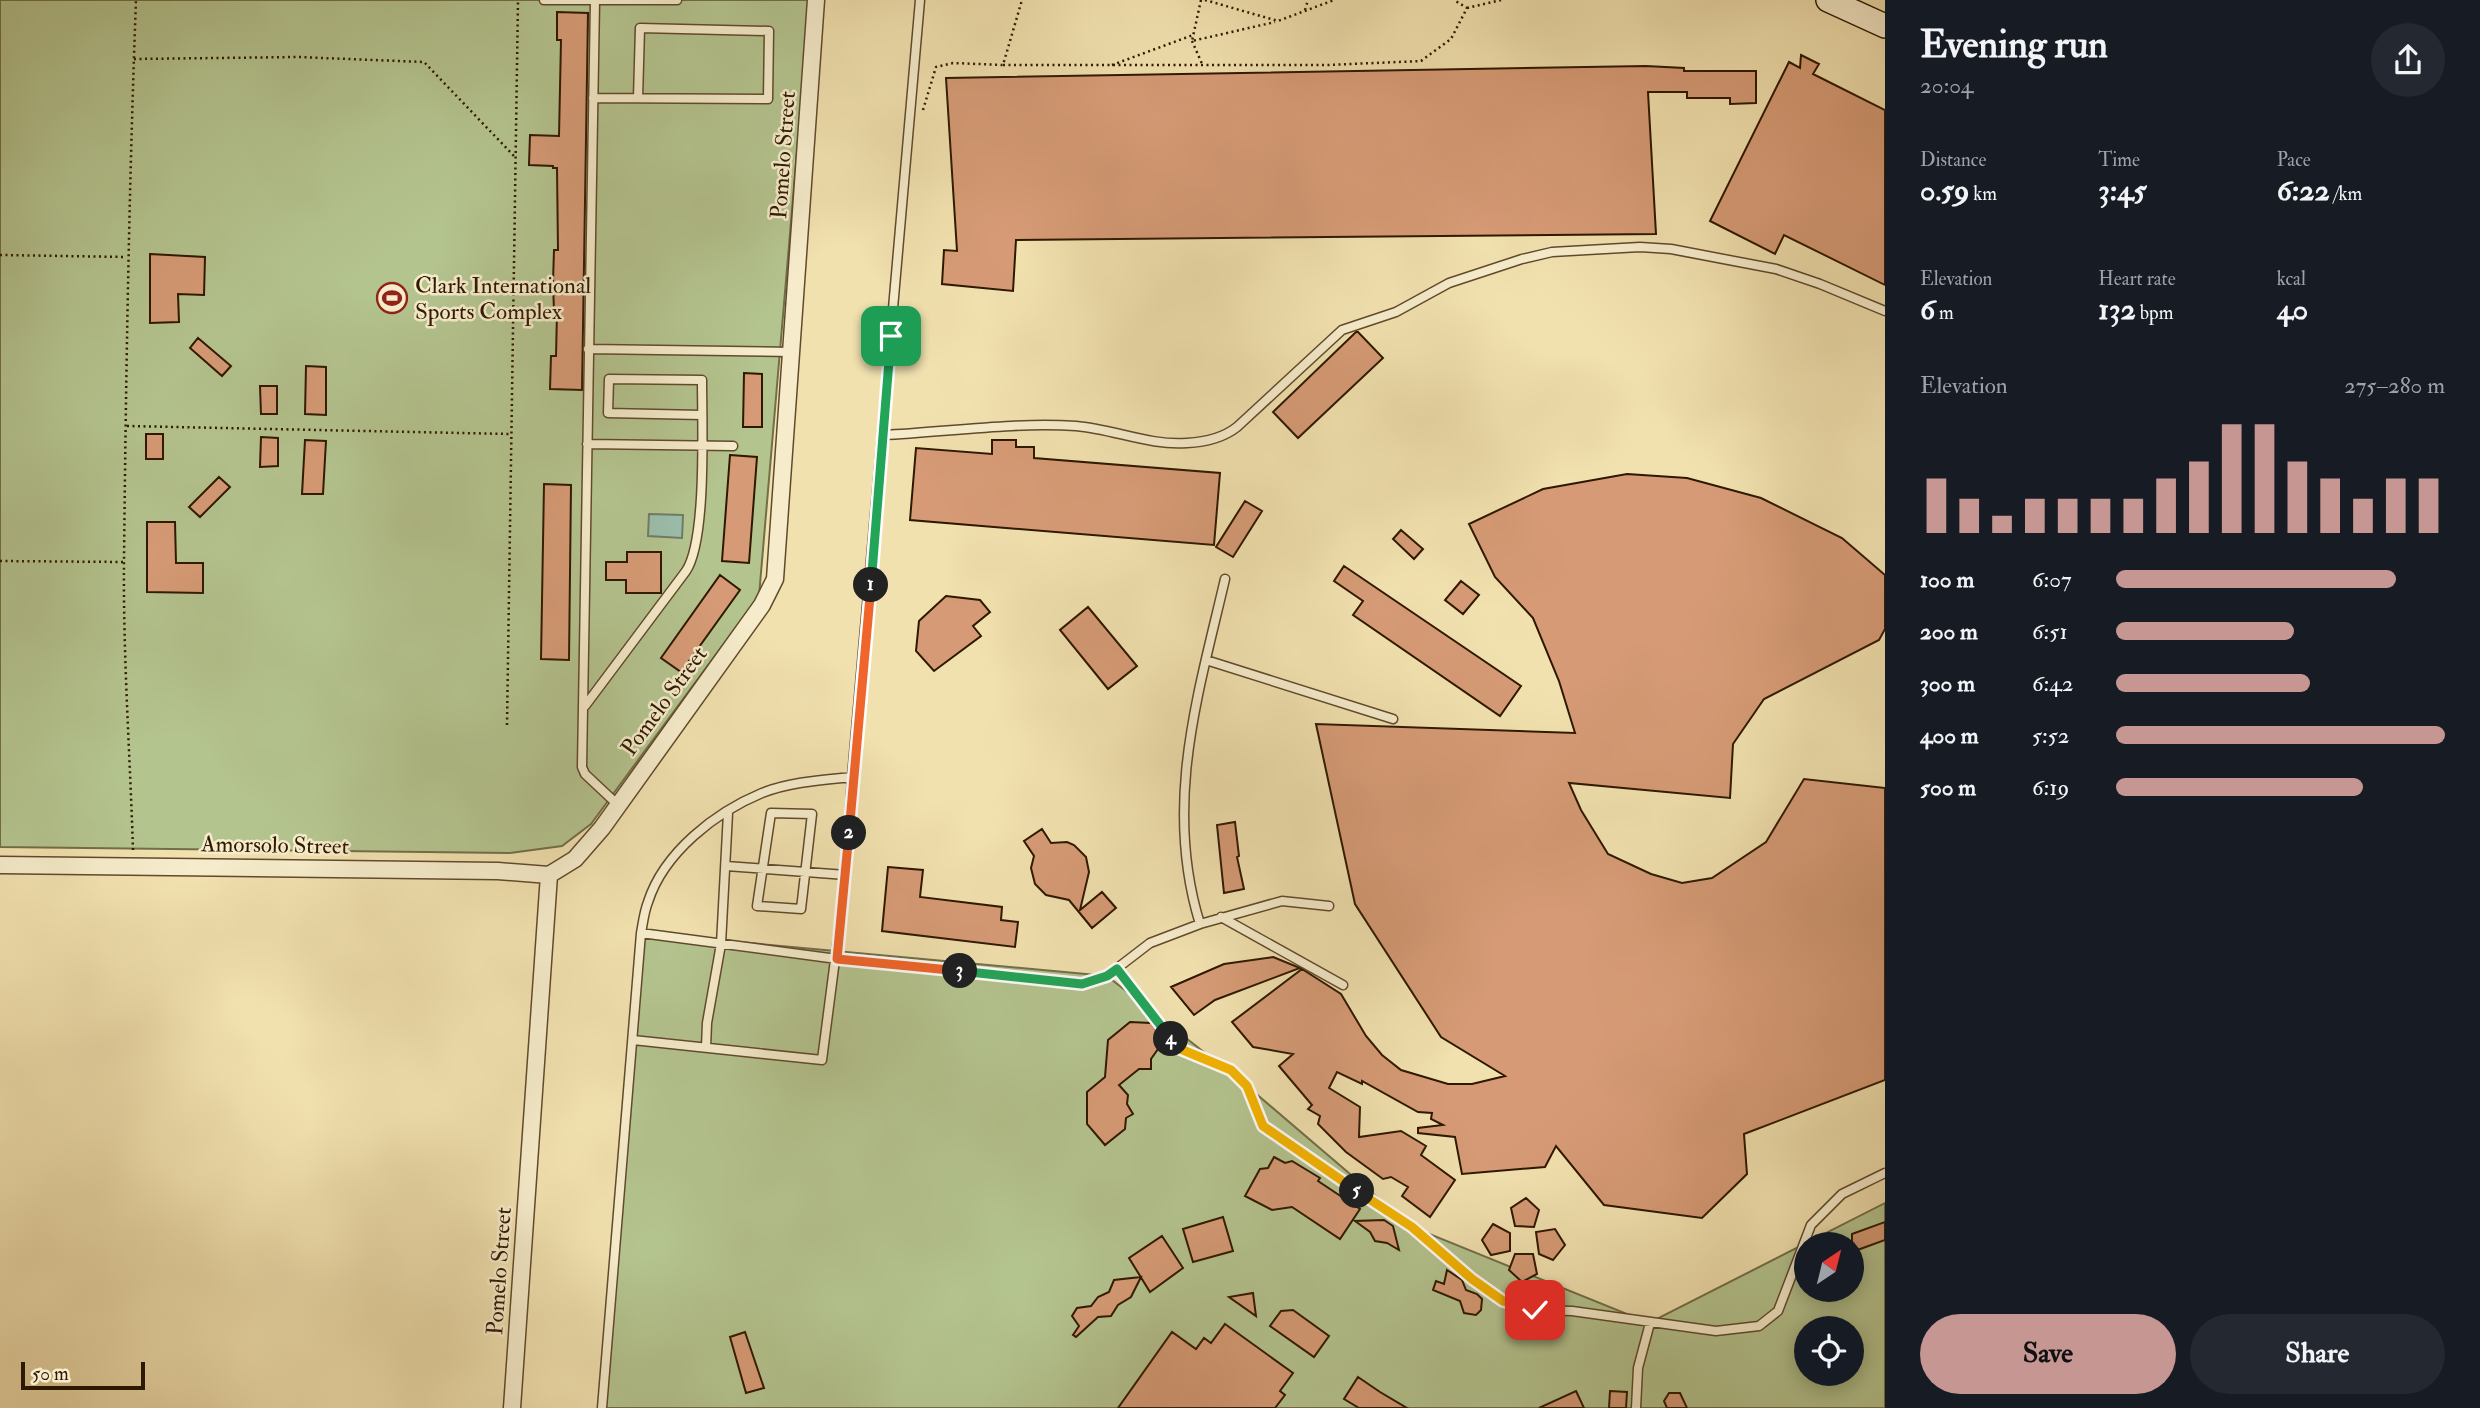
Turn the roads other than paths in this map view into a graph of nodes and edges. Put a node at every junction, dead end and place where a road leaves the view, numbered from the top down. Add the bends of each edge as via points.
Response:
1 (544, 0) edge
2 (677, 0) edge
3 (816, 0) edge
4 (920, 0) edge
5 (1828, 0) edge
6 (595, 1) edge
7 (1885, 26) edge
8 (593, 98) junction
9 (638, 98) junction
10 (1885, 311) edge
11 (588, 349) junction
12 (793, 352) junction
13 (702, 415) junction
14 (883, 435) junction
15 (587, 444) junction
16 (733, 446) dead end
17 (702, 447) junction
18 (1225, 579) dead end
19 (1206, 660) junction
20 (585, 706) junction
21 (1393, 719) dead end
22 (852, 777) junction
23 (617, 804) junction
24 (728, 813) junction
25 (0, 865) edge
26 (726, 866) junction
27 (761, 869) junction
28 (804, 872) junction
29 (549, 875) junction
30 (846, 875) junction
31 (1329, 906) dead end
32 (1221, 917) junction
33 (1200, 924) junction
34 (640, 933) junction
35 (721, 944) junction
36 (837, 959) junction
37 (1117, 969) junction
38 (1343, 985) dead end
39 (633, 1040) junction
40 (706, 1047) junction
41 (1885, 1173) edge
42 (1650, 1323) junction
43 (1636, 1404) edge
44 (512, 1408) edge
45 (602, 1408) edge

1 - 6 lane
2 - 6 lane
3 - 12 street, Pomelo Street
4 - 14 lane
5 - 7 main road
6 - 8 lane
8 - 9 lane
8 - 11 lane
9 - 9 lane via 768,99 769,31 639,28
10 - 14 lane via 1776,269 1671,249 1552,252 1449,283 1395,312 1342,330 1237,427 1218,439 1165,442 1096,428 1027,426
11 - 12 lane
11 - 15 lane
12 - 23 street, Pomelo Street via 775,579 762,605
13 - 13 lane via 608,414 608,380 702,380
13 - 17 lane
14 - 22 lane
15 - 17 lane
15 - 20 lane
16 - 17 lane
17 - 20 lane via 693,559
18 - 19 lane
19 - 21 lane
19 - 33 lane via 1188,734 1184,786 1188,876
20 - 23 lane via 583,771
22 - 24 lane via 762,793
22 - 30 lane
23 - 29 street, Pomelo Street via 575,859
24 - 26 lane
24 - 34 lane via 697,833 669,862 648,900
25 - 29 street, Amorsolo Street
26 - 27 lane
26 - 35 lane
27 - 28 lane
27 - 28 lane via 757,906 802,909
27 - 28 lane via 771,813 812,814
28 - 30 lane
29 - 44 street, Pomelo Street
30 - 36 lane
31 - 32 lane via 1282,901
32 - 33 lane
32 - 38 lane
33 - 37 lane via 1150,943
34 - 35 lane
34 - 39 lane
35 - 36 lane
35 - 40 lane
36 - 37 lane via 1082,984
36 - 40 lane via 822,1060
37 - 42 lane via 1178,1048 1231,1070 1247,1086 1263,1126 1412,1227 1503,1301 1535,1310
39 - 40 lane
39 - 45 lane
41 - 42 lane via 1842,1194 1811,1225 1778,1311 1759,1326 1716,1331
42 - 43 lane via 1638,1368

